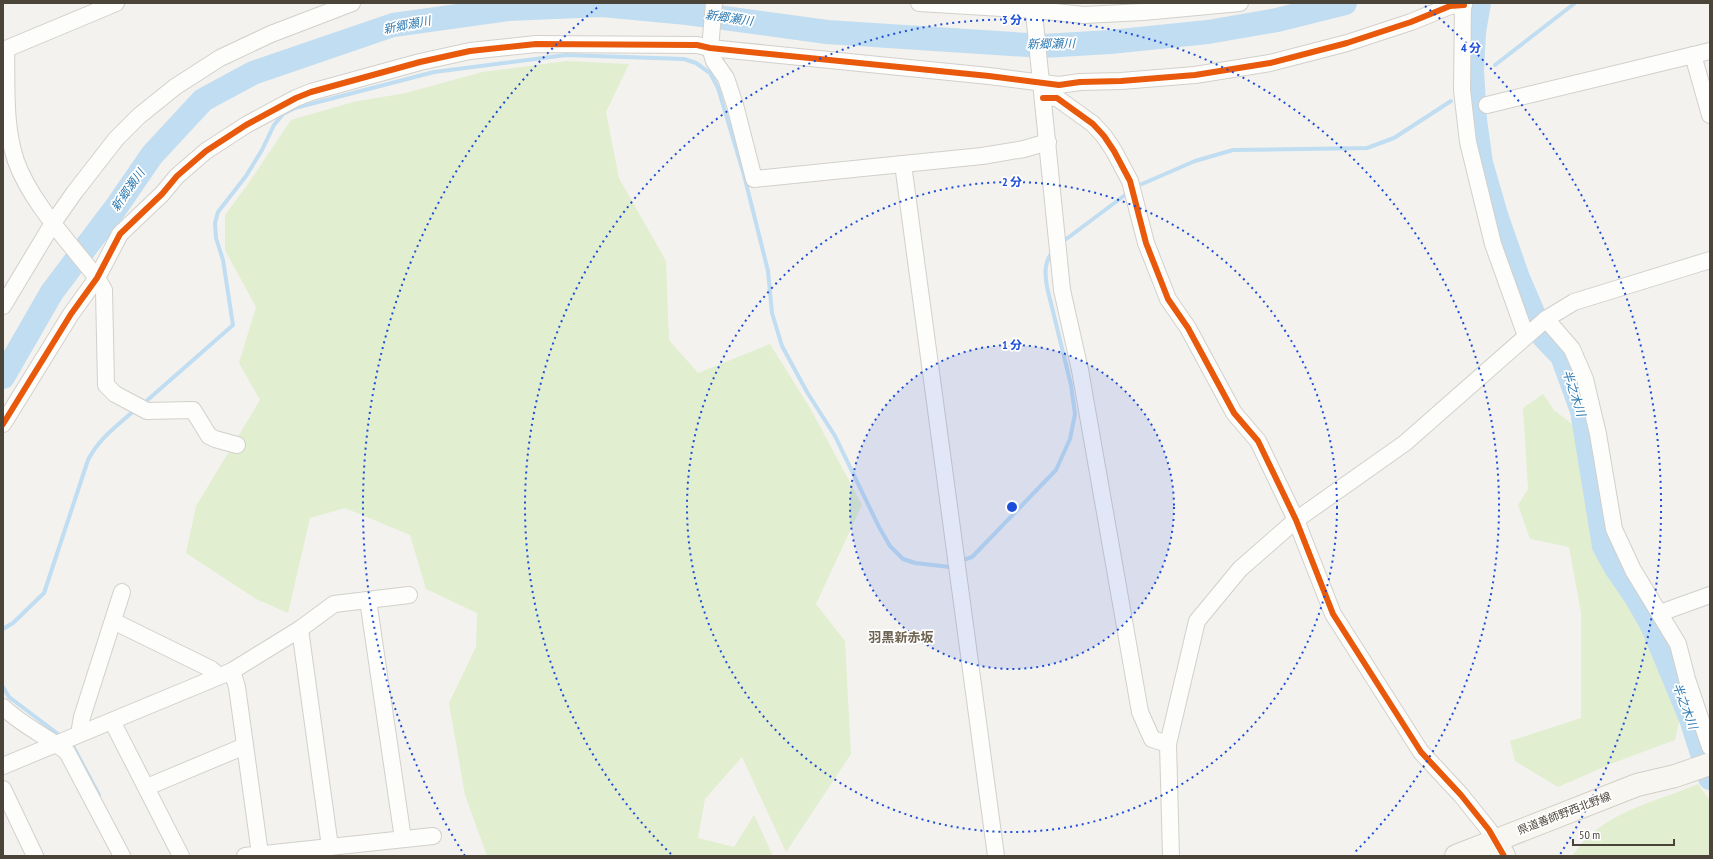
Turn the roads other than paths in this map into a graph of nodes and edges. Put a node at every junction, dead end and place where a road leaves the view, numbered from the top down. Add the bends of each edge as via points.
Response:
1 (116, 3) edge
2 (352, 3) edge
3 (714, 3) edge
4 (919, 3) edge
5 (1240, 3) edge
6 (1464, 4) edge
7 (1034, 6) edge
8 (5, 43) edge
9 (710, 48) junction
10 (1710, 51) edge
11 (1693, 55) junction
12 (1042, 86) junction
13 (1487, 105) dead end
14 (1710, 115) edge
15 (1048, 142) junction
16 (903, 164) junction
17 (58, 228) junction
18 (1710, 260) edge
19 (97, 278) junction
20 (3, 306) edge
21 (1546, 318) junction
22 (1526, 336) junction
23 (3, 424) edge
24 (237, 445) dead end
25 (1296, 520) junction
26 (122, 592) dead end
27 (408, 595) dead end
28 (1710, 595) edge
29 (368, 600) junction
30 (1660, 613) junction
31 (114, 620) junction
32 (300, 629) junction
33 (226, 673) junction
34 (3, 707) edge
35 (112, 721) junction
36 (66, 739) junction
37 (1168, 744) junction
38 (245, 746) junction
39 (1710, 747) edge
40 (3, 766) edge
41 (1703, 766) edge
42 (147, 787) junction
43 (3, 789) edge
44 (433, 836) dead end
45 (402, 839) junction
46 (330, 847) junction
47 (1499, 851) edge
48 (253, 855) edge
49 (35, 856) edge
50 (122, 856) edge
51 (181, 856) edge
52 (996, 856) edge
53 (1171, 856) edge
54 (1456, 856) edge

1 - 8 street
2 - 17 street via 242,46 175,87 139,116 89,171
3 - 9 street
4 - 7 street
5 - 7 street via 1084,15
6 - 12 street via 1450,6 1347,43 1270,63 1195,75
6 - 22 street via 1462,90 1468,142 1493,244
7 - 12 street
8 - 17 street via 8,125 16,160 35,199
9 - 12 street via 989,76
9 - 16 street via 714,61 726,78 735,104 754,179
9 - 19 street via 697,45 536,44 470,51 420,62 306,94 246,125 206,151 177,176 120,234
10 - 11 street
11 - 13 street
11 - 14 street
12 - 15 street
12 - 25 street via 1093,124 1114,151 1130,181 1146,243 1168,299 1188,328 1234,413 1258,441
15 - 16 street via 982,156
15 - 37 street via 1062,290 1080,370 1140,712 1152,739
16 - 52 street
17 - 19 street
17 - 20 street
18 - 21 street via 1574,302
19 - 23 street via 71,314
19 - 24 street via 104,290 106,385 147,411 193,410 209,436
21 - 22 street
21 - 30 street via 1572,349 1585,379 1598,434 1614,529 1633,570
22 - 25 street via 1405,443
25 - 37 street via 1240,569 1197,621
25 - 47 street via 1333,614 1421,752 1490,830
26 - 31 street
27 - 29 street
28 - 30 street
29 - 32 street via 334,604
29 - 45 street
30 - 39 street via 1678,644
31 - 33 street via 211,669
31 - 36 street via 82,717
32 - 33 street
32 - 46 street
33 - 35 street
33 - 38 street via 237,687
34 - 36 street via 48,740
35 - 36 street
35 - 42 street
36 - 40 street
36 - 50 street via 67,752
37 - 53 street
38 - 42 street
38 - 48 street
41 - 47 main road, 県道善師野西北野線 via 1637,785
42 - 51 street
43 - 49 street
44 - 45 street
45 - 46 street
46 - 48 street
47 - 54 main road, 県道善師野西北野線

